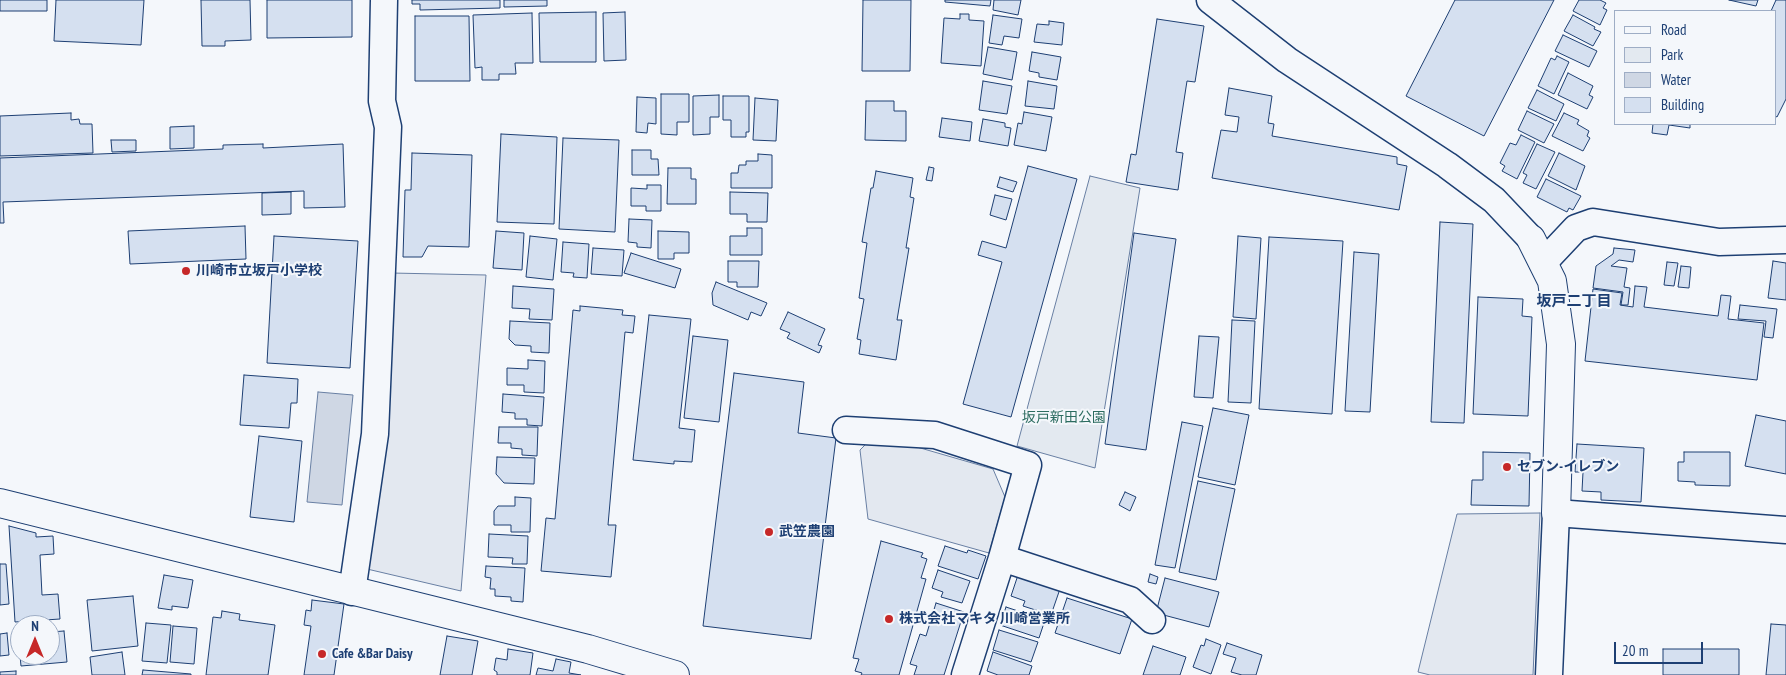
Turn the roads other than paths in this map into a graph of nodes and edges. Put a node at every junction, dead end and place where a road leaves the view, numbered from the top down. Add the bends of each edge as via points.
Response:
1 (384, 0) edge
2 (1210, 0) edge
3 (1786, 240) edge
4 (1537, 251) junction
5 (846, 430) dead end
6 (0, 504) edge
7 (1556, 513) junction
8 (1786, 530) edge
9 (1002, 558) junction
10 (352, 592) junction
11 (1152, 620) dead end
12 (675, 675) edge
13 (965, 675) edge
14 (1549, 675) edge

1 - 10 street via 382,101 388,127 375,434
2 - 4 street via 1287,60 1447,165 1494,200
3 - 4 street via 1720,242 1593,222
4 - 7 street via 1552,281 1561,344
5 - 9 street via 935,435 1028,466
6 - 10 street
7 - 8 street
7 - 14 street
9 - 11 street via 1130,600
9 - 13 street
10 - 12 street via 588,649

